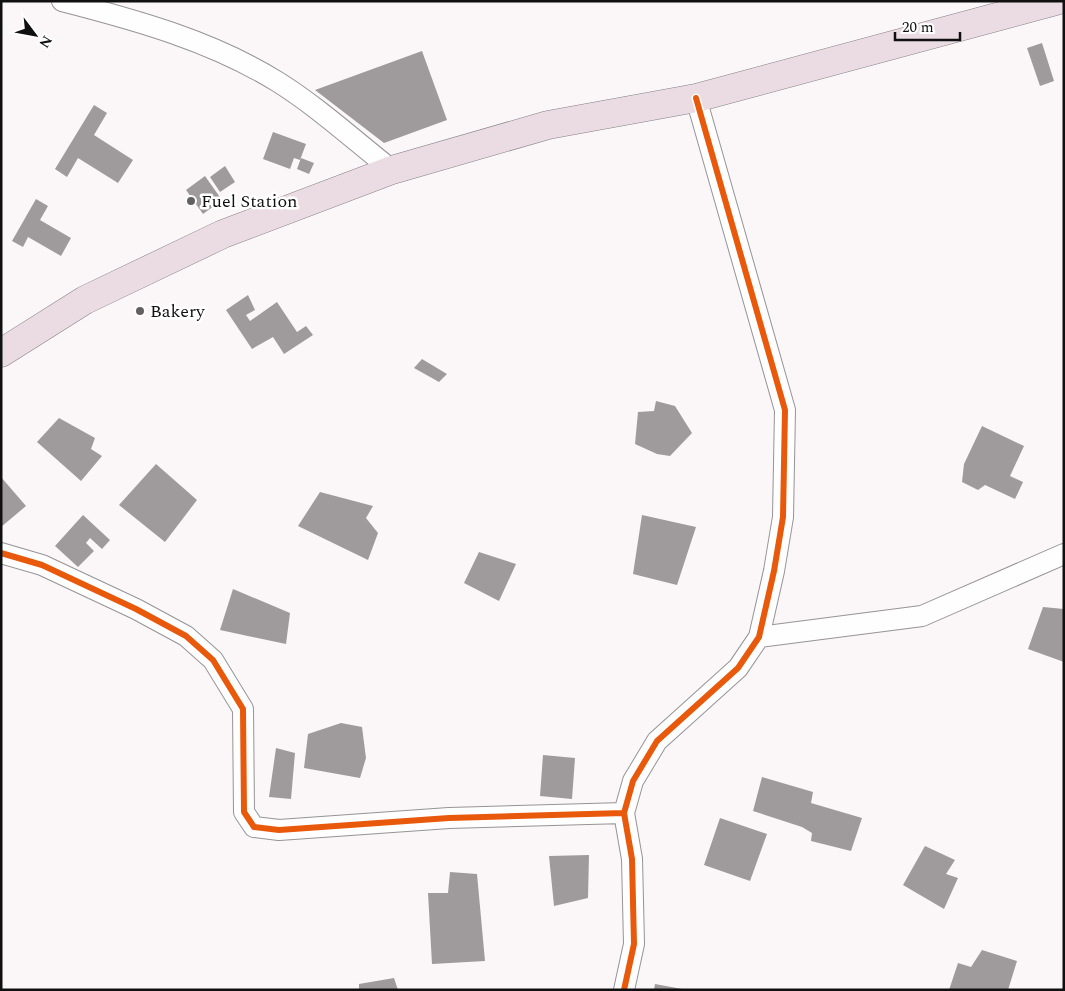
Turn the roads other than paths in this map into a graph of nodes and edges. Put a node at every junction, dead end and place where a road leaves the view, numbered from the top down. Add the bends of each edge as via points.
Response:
1 (62, 1) edge
2 (1040, 3) edge
3 (696, 98) junction
4 (392, 170) junction
5 (1, 353) edge
6 (1, 553) edge
7 (1064, 554) edge
8 (759, 637) junction
9 (624, 813) junction
10 (624, 990) edge

1 - 4 street via 206,45 278,82
2 - 3 main road
3 - 4 main road via 548,125
3 - 8 street via 785,410 783,517
4 - 5 main road via 223,234 85,300
6 - 9 street via 42,564 136,609 186,636 212,660 243,709 244,812 254,827 280,830 450,818
7 - 8 street via 922,616
8 - 9 street via 738,668 658,741 632,781
9 - 10 street via 632,859 634,944

